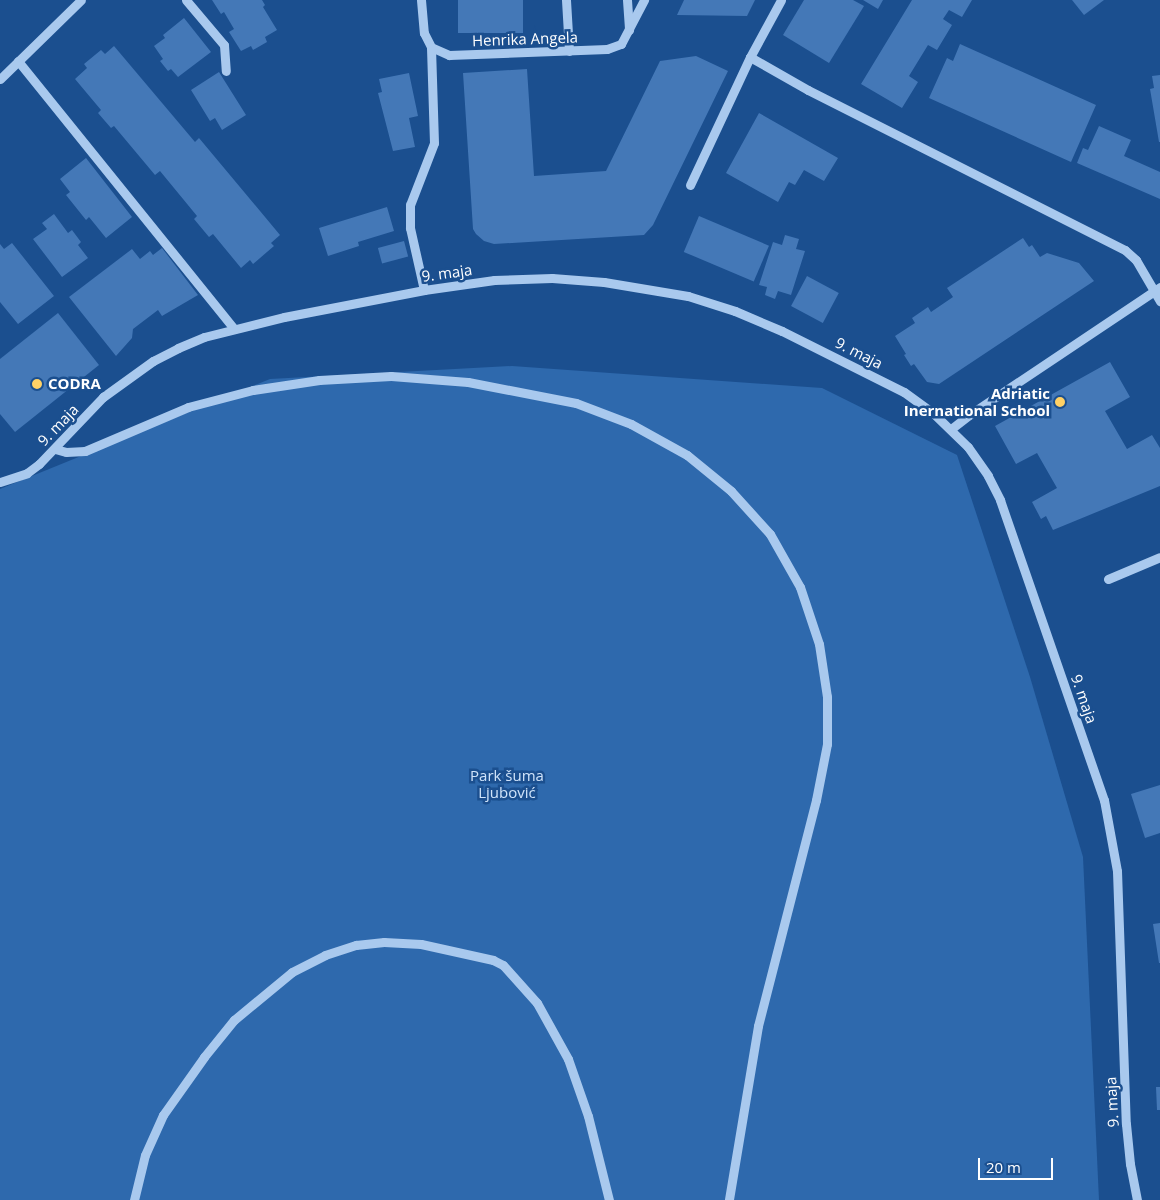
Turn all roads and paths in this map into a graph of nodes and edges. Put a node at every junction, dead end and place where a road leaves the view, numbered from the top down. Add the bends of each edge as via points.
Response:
1 (82, 0) edge
2 (186, 0) edge
3 (421, 0) edge
4 (566, 0) edge
5 (627, 0) edge
6 (644, 0) edge
7 (780, 0) edge
8 (629, 32) junction
9 (431, 47) junction
10 (569, 51) junction
11 (750, 57) junction
12 (18, 61) junction
13 (226, 71) dead end
14 (0, 79) edge
15 (690, 185) dead end
16 (1157, 289) edge
17 (424, 290) junction
18 (1160, 300) edge
19 (234, 329) junction
20 (951, 429) junction
21 (54, 449) junction
22 (0, 482) edge
23 (1160, 557) edge
24 (1108, 579) dead end
25 (134, 1200) edge
26 (610, 1200) edge
27 (728, 1200) edge
28 (1137, 1200) edge

1 - 12 street
2 - 13 street via 224,45
3 - 9 street via 424,33
4 - 10 street
5 - 8 street
6 - 8 street, Henrika Angela
7 - 11 street
8 - 10 street, Henrika Angela via 621,44 607,49
9 - 10 street, Henrika Angela via 449,55
9 - 17 street via 434,143 410,205 410,228
11 - 15 street
11 - 16 street via 808,90 1109,240 1136,260
12 - 14 street
12 - 19 street
16 - 18 street
16 - 20 street
17 - 19 street, 9. maja
17 - 20 street, 9. maja via 494,280 552,278 637,286 688,296 756,319 874,376 904,392
19 - 21 street, 9. maja via 195,340 154,361 103,397
20 - 28 street, 9. maja via 968,447 1000,500 1104,800 1117,871 1126,1124
21 - 22 street, 9. maja via 26,473
21 - 27 street via 85,451 188,407 253,390 319,380 391,376 468,382 576,403 631,424 687,455 731,491 770,534 800,587 819,644 828,697 827,744 816,800 758,1026
23 - 24 street
25 - 26 street via 145,1155 163,1115 234,1020 301,967 325,955 384,942 421,944 493,960 503,965 537,1003 568,1058 588,1116

